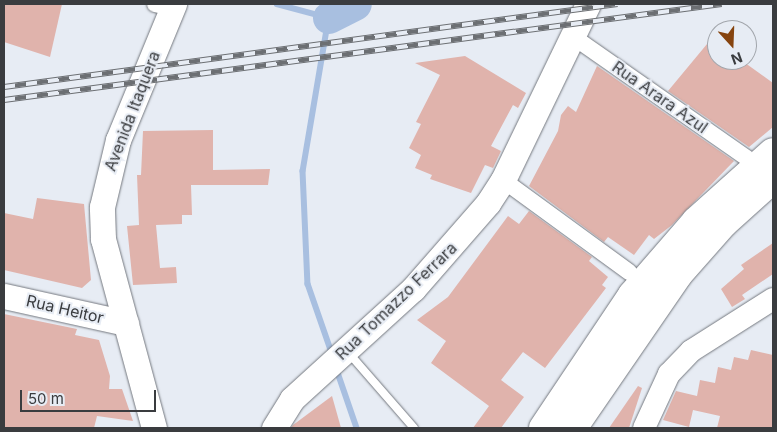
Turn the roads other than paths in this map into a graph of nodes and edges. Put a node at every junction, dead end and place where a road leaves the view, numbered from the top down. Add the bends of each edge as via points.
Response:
1 (588, 4) edge
2 (167, 5) edge
3 (572, 36) junction
4 (773, 152) edge
5 (747, 158) dead end
6 (773, 179) edge
7 (504, 180) junction
8 (629, 272) dead end
9 (112, 280) junction
10 (4, 296) edge
11 (768, 306) edge
12 (79, 313) junction
13 (126, 323) junction
14 (344, 352) junction
15 (154, 428) edge
16 (274, 428) edge
17 (414, 428) edge
18 (543, 428) edge
19 (573, 428) edge
20 (644, 428) edge

1 - 3 main road, Rua Tomazzo Ferrara
2 - 9 main road, Avenida Itaquera via 107,175 103,239
3 - 5 street, Rua Arara Azul
3 - 7 main road, Rua Tomazzo Ferrara
4 - 18 highway via 696,221 632,295
6 - 19 highway via 724,223 678,276
7 - 8 street
7 - 14 main road, Rua Tomazzo Ferrara via 456,243
9 - 12 main road via 98,299
9 - 13 main road, Avenida Itaquera
10 - 12 main road, Rua Heitor
11 - 20 street via 691,351 669,374
12 - 13 main road, Rua Heitor
13 - 15 main road, Avenida Itaquera
14 - 16 main road, Rua Tomazzo Ferrara via 292,399
14 - 17 lane

